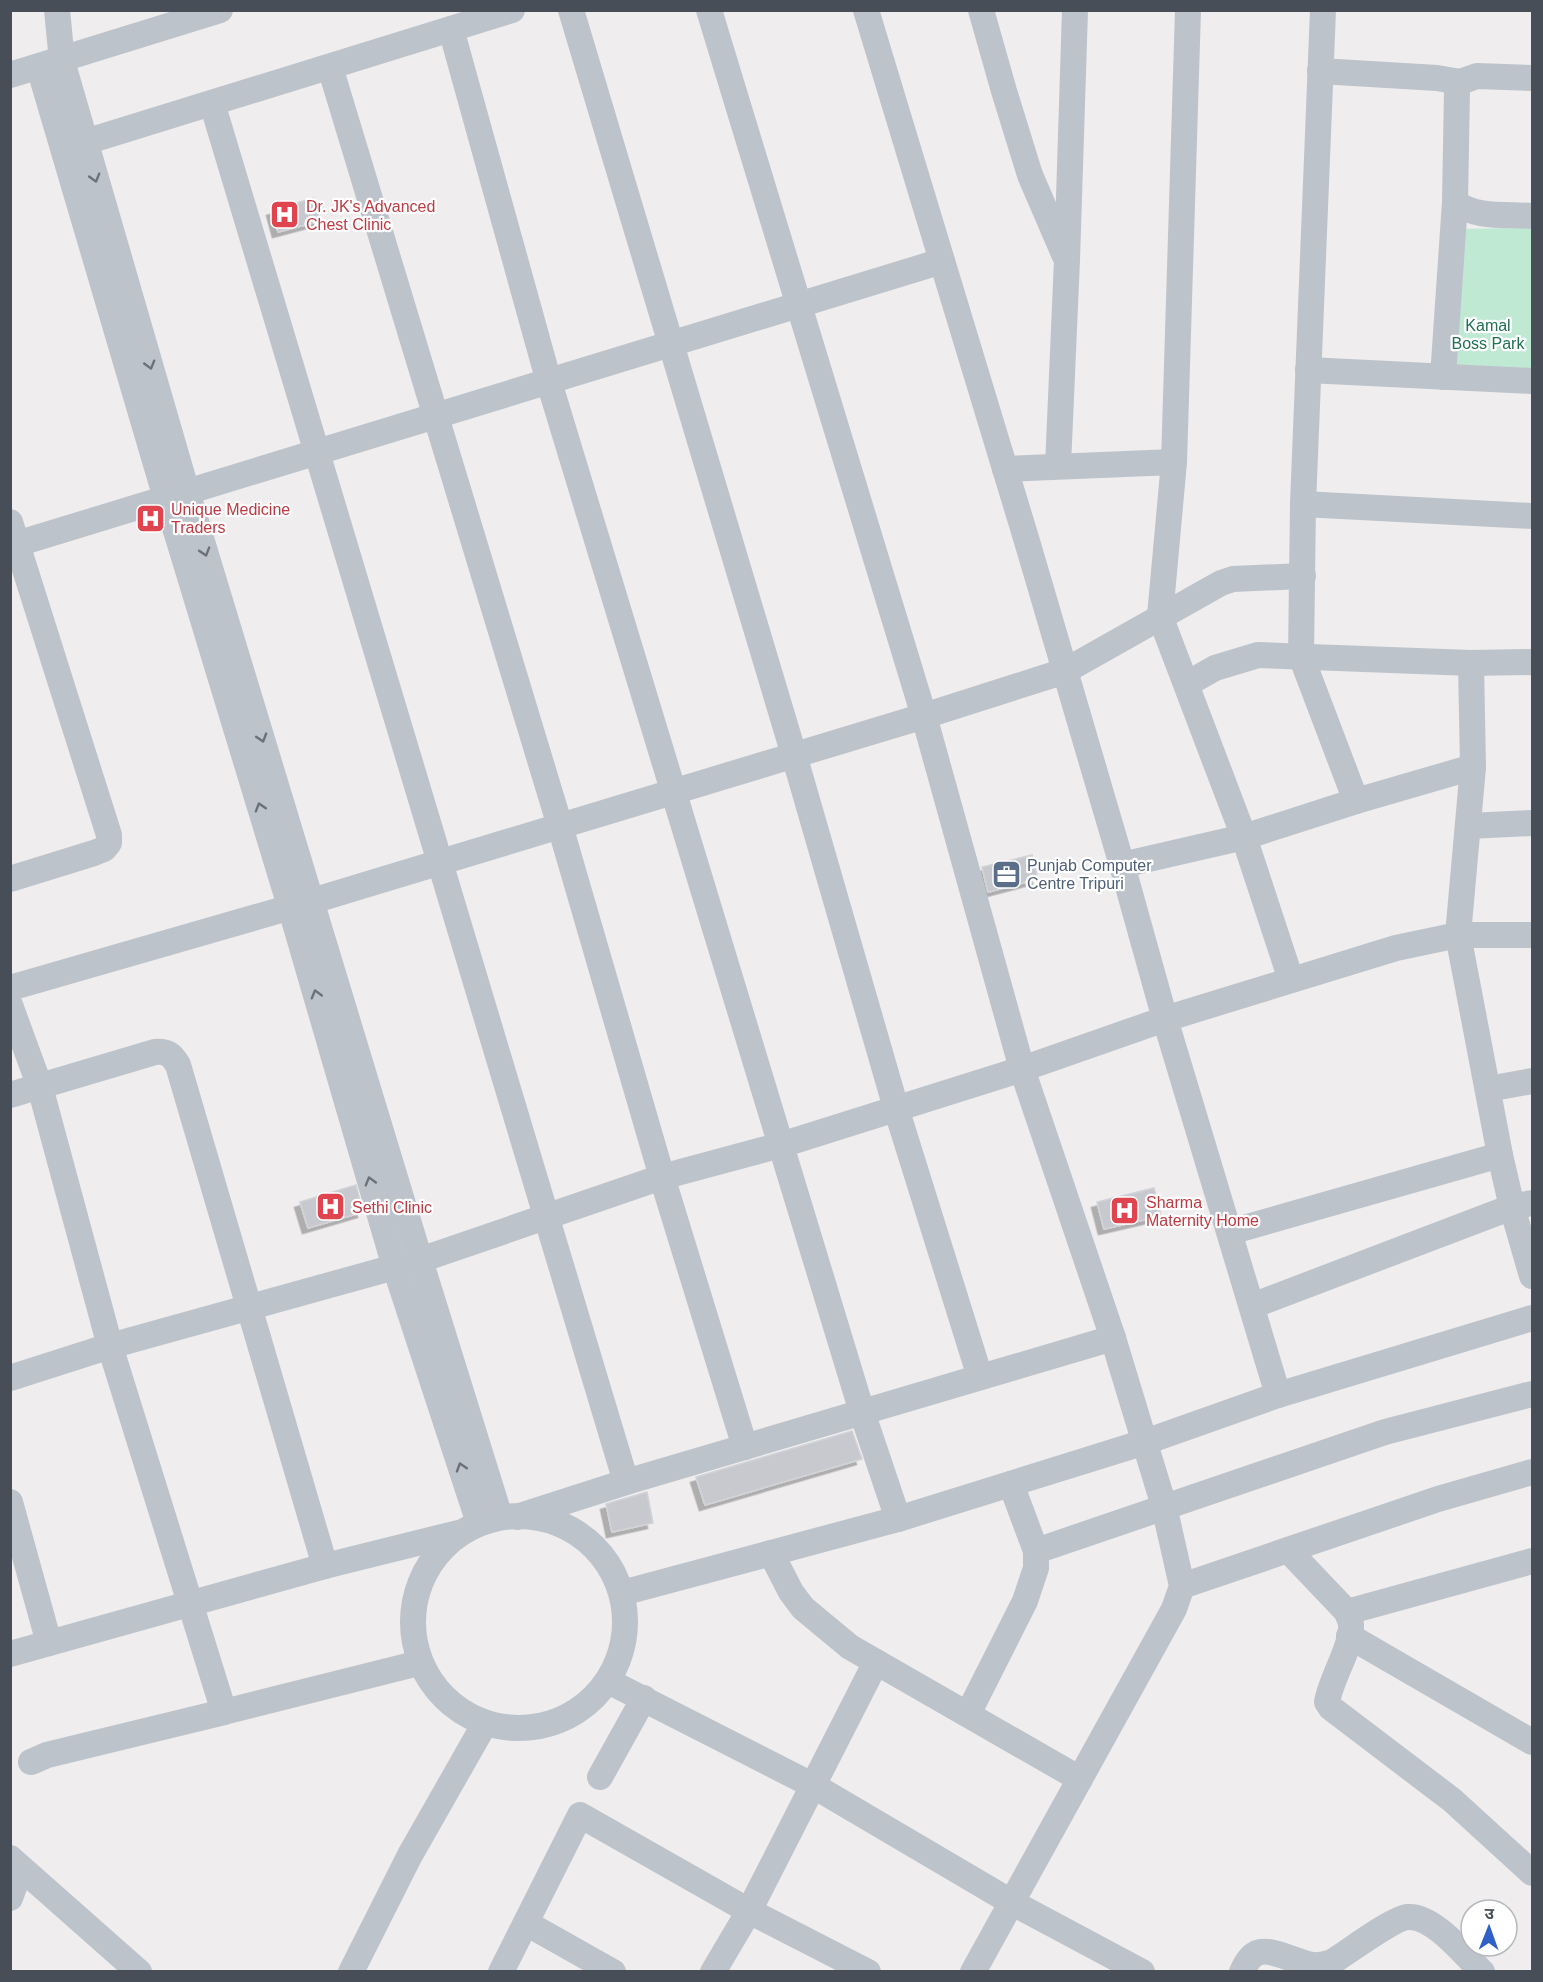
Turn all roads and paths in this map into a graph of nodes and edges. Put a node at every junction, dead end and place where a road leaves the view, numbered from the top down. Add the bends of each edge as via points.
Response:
1 (57, 10) edge
2 (220, 10) edge
3 (512, 10) edge
4 (571, 10) edge
5 (710, 10) edge
6 (866, 10) edge
7 (981, 10) edge
8 (1075, 10) edge
9 (1188, 10) edge
10 (1323, 10) edge
11 (451, 29) junction
12 (50, 64) junction
13 (330, 67) junction
14 (1320, 71) junction
15 (10, 75) edge
16 (1533, 78) edge
17 (1460, 82) junction
18 (212, 103) junction
19 (74, 145) junction
20 (1455, 202) junction
21 (1533, 216) edge
22 (1067, 260) junction
23 (942, 261) junction
24 (799, 306) junction
25 (671, 345) junction
26 (1308, 370) junction
27 (1443, 377) junction
28 (1533, 381) edge
29 (549, 382) junction
30 (435, 416) junction
31 (315, 453) junction
32 (1174, 462) junction
33 (1058, 466) junction
34 (1005, 469) junction
35 (176, 495) junction
36 (1303, 504) junction
37 (1533, 516) edge
38 (13, 537) edge
39 (1304, 576) junction
40 (1160, 616) junction
41 (1301, 656) junction
42 (1533, 662) edge
43 (1471, 663) junction
44 (1065, 671) junction
45 (1187, 684) junction
46 (924, 716) junction
47 (794, 755) junction
48 (1473, 767) junction
49 (675, 791) junction
50 (1356, 801) junction
51 (1533, 823) edge
52 (560, 826) junction
53 (1468, 826) junction
54 (1244, 837) junction
55 (440, 862) junction
56 (1122, 865) junction
57 (10, 879) edge
58 (301, 903) junction
59 (1533, 934) edge
60 (1458, 935) junction
61 (1291, 980) junction
62 (10, 988) edge
63 (10, 1005) edge
64 (1165, 1019) junction
65 (1022, 1069) junction
66 (1533, 1081) edge
67 (40, 1087) junction
68 (1488, 1089) junction
69 (10, 1095) edge
70 (896, 1108) junction
71 (781, 1144) junction
72 (1500, 1155) junction
73 (662, 1177) junction
74 (1522, 1205) edge
75 (547, 1216) junction
76 (1230, 1232) junction
77 (420, 1260) junction
78 (395, 1267) junction
79 (1533, 1276) edge
80 (1252, 1306) junction
81 (248, 1308) junction
82 (1533, 1318) edge
83 (1113, 1338) junction
84 (110, 1346) junction
85 (980, 1377) junction
86 (10, 1378) edge
87 (1533, 1394) edge
88 (1278, 1395) junction
89 (862, 1412) junction
90 (1145, 1442) junction
91 (745, 1447) junction
92 (1533, 1473) edge
93 (626, 1482) junction
94 (1011, 1484) junction
95 (10, 1502) edge
96 (1164, 1506) junction
97 (898, 1519) junction
98 (489, 1522) junction
99 (1288, 1550) junction
100 (1036, 1551) junction
101 (771, 1553) junction
102 (1533, 1561) edge
103 (325, 1566) junction
104 (1182, 1586) junction
105 (622, 1593) junction
106 (190, 1604) junction
107 (1348, 1624) junction
108 (49, 1643) junction
109 (10, 1654) edge
110 (876, 1662) junction
111 (419, 1663) junction
112 (608, 1681) junction
113 (644, 1698) junction
114 (224, 1712) junction
115 (968, 1714) junction
116 (484, 1725) junction
117 (1533, 1742) edge
118 (31, 1762) dead end
119 (600, 1777) dead end
120 (1080, 1779) junction
121 (814, 1786) junction
122 (16, 1863) edge
123 (1533, 1873) edge
124 (10, 1898) edge
125 (1011, 1902) junction
126 (749, 1911) junction
127 (526, 1923) junction
128 (139, 1971) edge
129 (351, 1971) edge
130 (501, 1971) edge
131 (613, 1971) edge
132 (713, 1971) edge
133 (868, 1971) edge
134 (973, 1971) edge
135 (1142, 1971) edge
136 (1242, 1971) edge
137 (1482, 1971) edge

1 - 12 street
2 - 12 street
3 - 11 street
4 - 25 street
5 - 24 street
6 - 23 street
7 - 22 street via 1030,175
8 - 22 street
9 - 32 street
10 - 14 street
11 - 13 street
11 - 29 street
12 - 15 street
12 - 19 street
13 - 18 street
13 - 30 street
14 - 17 street
14 - 26 street
16 - 17 street via 1477,76
17 - 20 street
18 - 19 street
18 - 31 street
19 - 35 street
20 - 21 street via 1474,213
20 - 27 street
22 - 33 street
23 - 24 street
23 - 34 street
24 - 25 street
24 - 46 street
25 - 29 street
25 - 47 street
26 - 27 street
26 - 36 street
27 - 28 street
29 - 30 street
29 - 49 street
30 - 31 street
30 - 52 street
31 - 35 street
31 - 55 street
32 - 33 street
32 - 40 street
33 - 34 street
34 - 44 street
35 - 38 street
35 - 58 street
36 - 37 street
36 - 39 street
38 - 57 street via 109,843 94,853
39 - 40 street via 1233,579
39 - 41 street
40 - 44 street
40 - 45 street
41 - 43 street
41 - 45 street via 1258,656 1234,661
41 - 50 street
42 - 43 street
43 - 48 street
44 - 46 street
44 - 56 street
45 - 54 street
46 - 47 street
46 - 65 street
47 - 49 street
47 - 70 street
48 - 50 street
48 - 53 street
49 - 52 street
49 - 71 street
50 - 54 street
51 - 53 street
52 - 55 street
52 - 73 street
53 - 60 street
54 - 56 street
54 - 61 street
55 - 58 street
55 - 75 street
56 - 64 street
58 - 62 street
58 - 77 street
78 -> 58 street
59 - 60 street
60 - 61 street via 1396,948
60 - 68 street
61 - 64 street
63 - 67 street
64 - 65 street
64 - 76 street
65 - 70 street
65 - 83 street
66 - 68 street
67 - 69 street
67 - 81 street via 155,1052 165,1051 172,1056 178,1065
67 - 84 street
68 - 72 street
70 - 71 street
70 - 85 street
71 - 73 street
71 - 89 street
72 - 74 street
72 - 76 street
73 - 75 street
73 - 91 street
74 - 79 street
74 - 80 street
75 - 77 street
75 - 93 street
76 - 80 street
77 - 78 street
77 - 98 street
78 - 81 street
98 -> 78 street
80 - 88 street
81 - 84 street
81 - 103 street
82 - 88 street
83 - 85 street
83 - 90 street
84 - 86 street
84 - 106 street
85 - 89 street
87 - 96 street via 1384,1432
88 - 90 street
89 - 91 street
89 - 97 street
90 - 94 street
90 - 96 street
91 - 93 street
92 - 99 street via 1438,1499
93 - 98 street
94 - 97 street
94 - 100 street
95 - 108 street
96 - 100 street
96 - 104 street
97 - 101 street
98 - 103 street
98 - 105 street via 535,1517 564,1526 590,1542 609,1566
98 - 111 street via 434,1557 416,1590 411,1627
99 - 104 street
99 - 107 street
100 - 115 street via 1036,1568 1025,1601
101 - 105 street
101 - 110 street via 803,1608 850,1647
102 - 107 street
103 - 106 street
104 - 120 street via 1174,1609
105 - 112 street via 626,1623 623,1643
106 - 108 street
106 - 114 street
107 - 117 street
107 - 123 street via 1329,1692 1327,1702 1331,1708 1452,1800
108 - 109 street
110 - 115 street
110 - 121 street
111 - 114 street
111 - 116 street via 436,1690
112 - 113 street
112 - 116 street via 585,1705 556,1722 523,1729
113 - 119 street
113 - 121 street
114 - 118 street via 46,1755
115 - 120 street
116 - 129 street via 410,1855
120 - 125 street
121 - 125 street
121 - 126 street
122 - 124 street
122 - 128 street
125 - 134 street
125 - 135 street
126 - 127 street via 580,1815
126 - 132 street
126 - 133 street
127 - 130 street
127 - 131 street
136 - 137 street via 1256,1953 1265,1952 1311,1965 1332,1962 1395,1921 1410,1916 1432,1925

